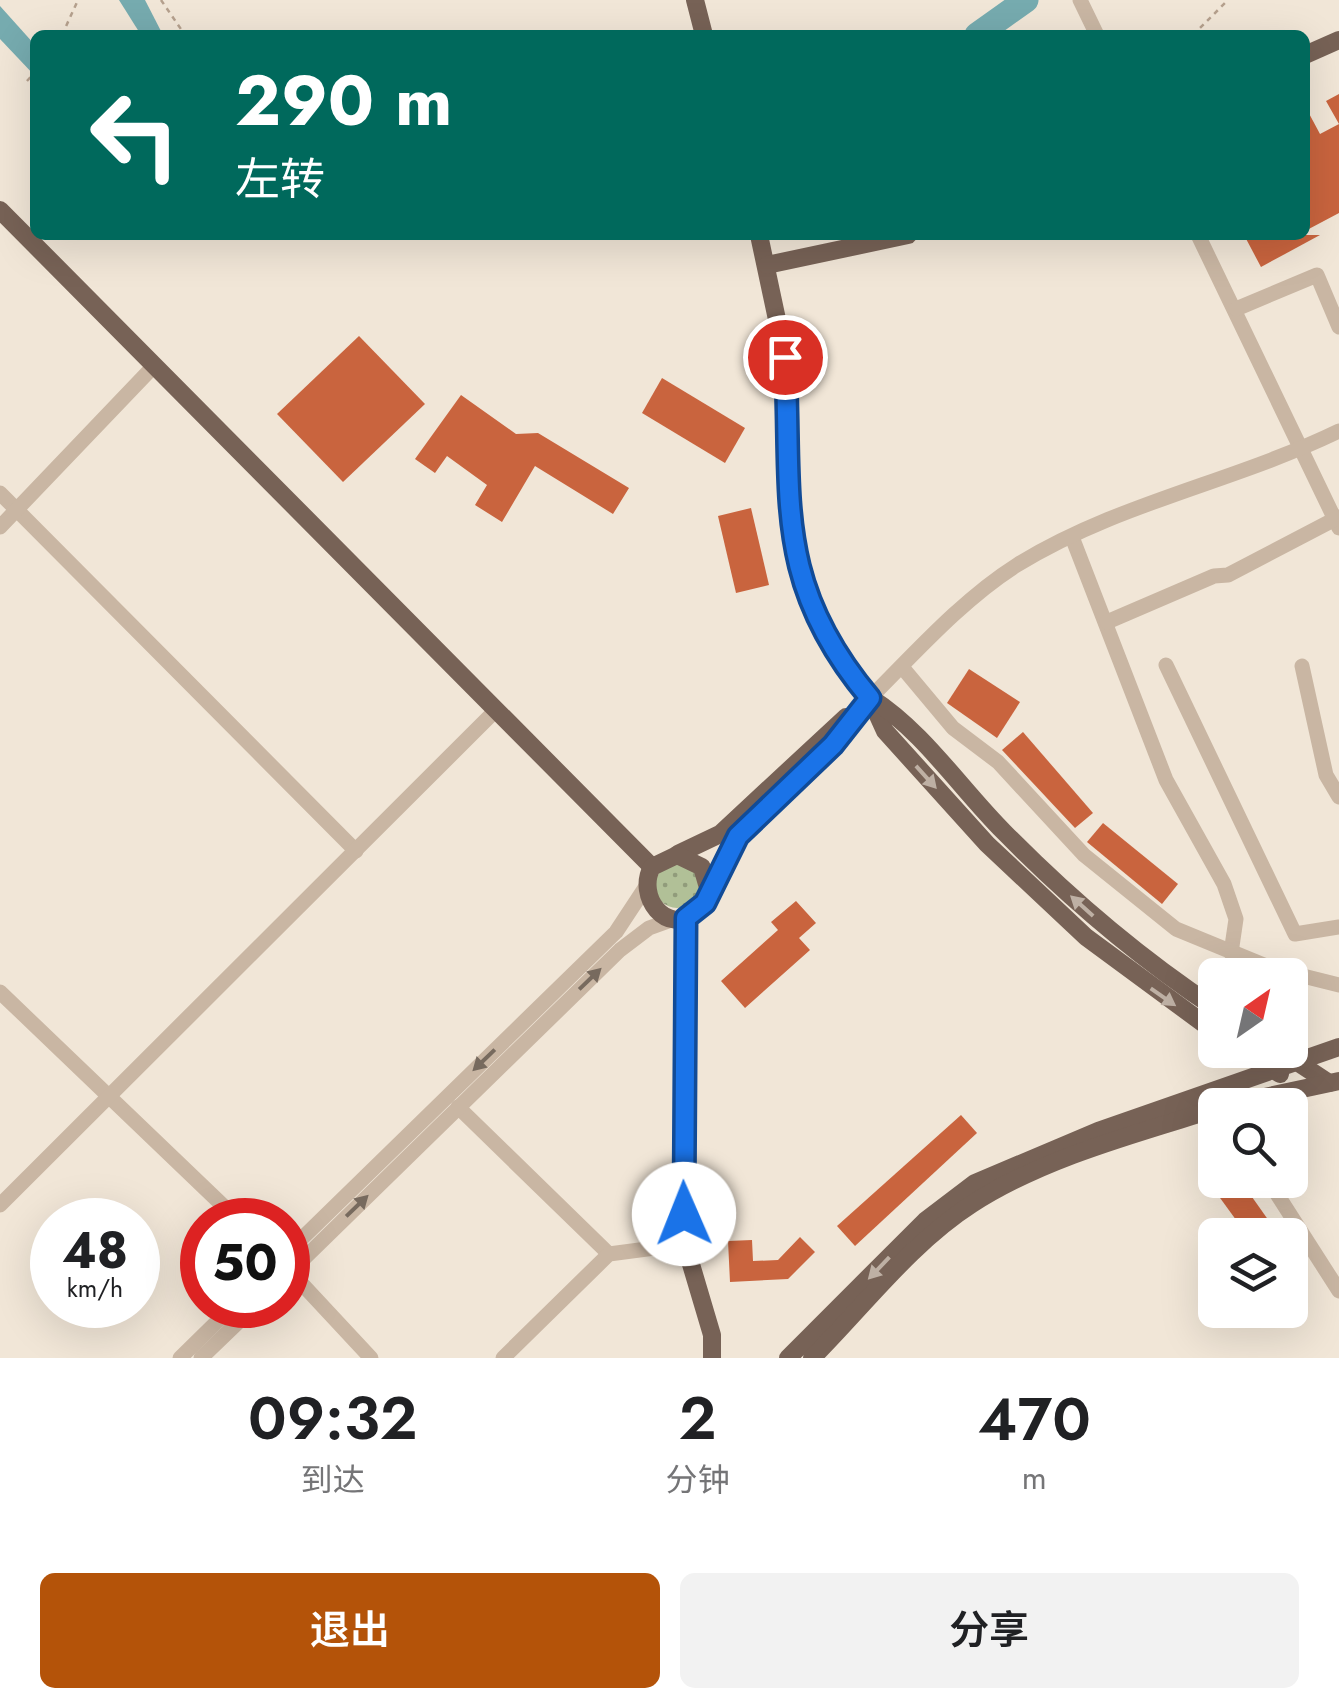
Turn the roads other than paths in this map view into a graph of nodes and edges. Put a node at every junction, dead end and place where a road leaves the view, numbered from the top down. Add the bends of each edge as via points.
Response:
1 (695, 0) edge
2 (1080, 0) edge
3 (703, 30) edge
4 (1095, 30) edge
5 (1339, 40) edge
6 (1310, 53) edge
7 (0, 210) edge
8 (852, 240) edge
9 (1201, 240) edge
10 (762, 248) edge
11 (1236, 309) junction
12 (1339, 327) edge
13 (152, 368) junction
14 (1339, 430) edge
15 (1300, 450) junction
16 (0, 493) edge
17 (16, 510) junction
18 (1338, 522) edge
19 (0, 527) edge
20 (1072, 537) junction
21 (1107, 622) junction
22 (1166, 665) dead end
23 (1302, 666) dead end
24 (902, 667) junction
25 (870, 698) junction
26 (496, 710) junction
27 (1339, 798) edge
28 (356, 851) junction
29 (677, 855) junction
30 (652, 867) junction
31 (645, 888) junction
32 (709, 891) junction
33 (680, 918) junction
34 (1339, 926) edge
35 (1232, 953) junction
36 (1339, 985) edge
37 (0, 992) edge
38 (1198, 996) edge
39 (1198, 1020) edge
40 (1339, 1047) edge
41 (1308, 1058) edge
42 (1270, 1068) edge
43 (1279, 1068) edge
44 (1308, 1068) edge
45 (1273, 1070) junction
46 (1334, 1082) edge
47 (1242, 1088) edge
48 (1300, 1088) edge
49 (1307, 1088) edge
50 (110, 1098) junction
51 (458, 1107) junction
52 (1198, 1109) edge
53 (1198, 1110) edge
54 (215, 1198) edge
55 (1280, 1198) edge
56 (0, 1205) edge
57 (310, 1231) edge
58 (685, 1244) junction
59 (310, 1250) edge
60 (609, 1254) junction
61 (1339, 1291) edge
62 (310, 1294) edge
63 (211, 1328) edge
64 (232, 1328) edge
65 (712, 1335) junction
66 (180, 1358) edge
67 (201, 1358) edge
68 (371, 1358) edge
69 (503, 1358) edge
70 (712, 1358) edge
71 (728, 1358) edge
72 (788, 1358) edge
73 (812, 1358) edge

1 - 3 main road
2 - 4 street
5 - 6 main road
7 - 13 main road
8 - 10 main road
9 - 11 street
10 - 25 main road via 785,357 793,547 822,626
11 - 12 street via 1317,275
11 - 15 street
13 - 17 street
13 - 26 main road
14 - 15 street
15 - 18 street
15 - 20 street via 1191,485
16 - 17 street
17 - 19 street
17 - 28 street
18 - 21 street
20 - 21 street
20 - 24 street via 1015,566
21 - 35 street via 1166,780 1224,884 1236,918
22 - 34 street via 1296,934
23 - 27 street via 1326,774
24 - 25 street
24 - 35 street via 954,728 998,762 1084,855 1176,928
25 - 29 main road via 720,834
25 - 32 main road via 833,745 738,836
38 -> 25 main road via 1074,900 899,716
25 -> 39 main road via 885,731 1036,892 1124,968
26 - 28 street
26 - 30 main road
28 - 50 street
29 - 30 main road
29 - 32 main road via 702,867
30 - 31 main road
31 - 33 main road via 653,908
31 -> 57 street via 616,932
32 - 33 main road via 697,912
51 -> 33 street via 629,942
33 - 58 main road
35 - 36 street
37 - 50 street
40 - 41 main road
42 - 45 main road
43 - 45 main road
44 - 46 main road
45 - 47 main road
45 - 48 main road
46 - 49 main road
50 - 54 street
50 - 56 street
59 -> 51 street
51 - 60 street
52 -> 72 main road via 1053,1148 963,1190
53 - 73 main road via 972,1204
55 - 61 street
58 - 60 street
58 - 65 main road
60 - 69 street
62 - 68 street
63 - 66 street
64 - 67 street
65 - 70 main road
65 - 71 main road

